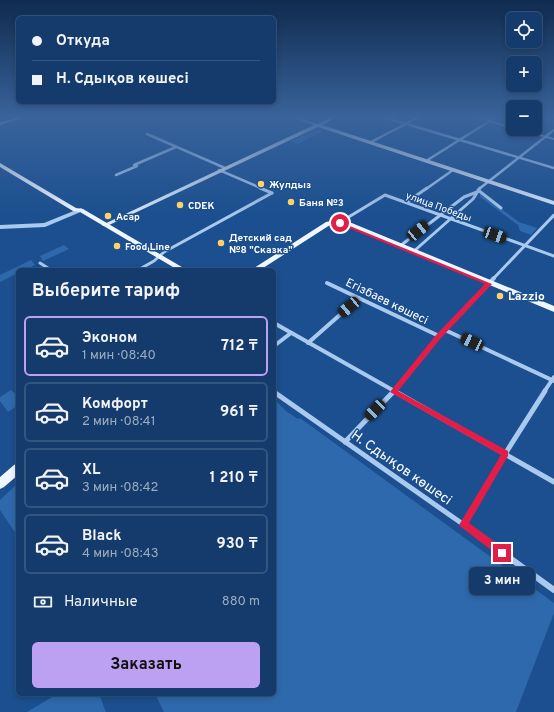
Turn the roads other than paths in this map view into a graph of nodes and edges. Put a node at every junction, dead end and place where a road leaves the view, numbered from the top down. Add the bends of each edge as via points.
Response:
1 (168, 150) edge
2 (183, 150) edge
3 (263, 150) edge
4 (396, 150) edge
5 (440, 150) edge
6 (496, 150) edge
7 (528, 150) edge
8 (519, 157) junction
9 (0, 160) edge
10 (425, 160) junction
11 (0, 165) edge
12 (554, 168) edge
13 (222, 169) junction
14 (453, 170) junction
15 (116, 175) dead end
16 (489, 182) junction
17 (478, 191) junction
18 (407, 202) junction
19 (554, 204) edge
20 (501, 208) dead end
21 (81, 210) junction
22 (439, 215) junction
23 (554, 215) edge
24 (450, 219) junction
25 (341, 222) junction
26 (105, 225) junction
27 (0, 227) edge
28 (400, 246) junction
29 (524, 246) junction
30 (413, 251) junction
31 (160, 256) junction
32 (554, 256) edge
33 (40, 263) dead end
34 (48, 268) edge
35 (142, 268) edge
36 (180, 268) edge
37 (258, 268) edge
38 (263, 268) edge
39 (327, 283) dead end
40 (490, 283) junction
41 (359, 298) junction
42 (554, 310) edge
43 (276, 324) edge
44 (445, 330) junction
45 (291, 333) junction
46 (439, 336) junction
47 (308, 343) junction
48 (276, 344) edge
49 (553, 379) edge
50 (393, 392) junction
51 (276, 393) edge
52 (345, 442) junction
53 (505, 454) junction
54 (16, 462) edge
55 (16, 470) edge
56 (0, 476) edge
57 (554, 482) edge
58 (0, 484) edge
59 (464, 525) junction
60 (554, 590) edge

1 - 15 street via 134,164 137,166
2 - 13 street
3 - 13 main road
4 - 10 main road
5 - 10 street
6 - 8 street
7 - 8 street
8 - 12 street
8 - 16 street
9 - 21 main road via 80,207
10 - 14 main road
11 - 21 main road via 75,210
13 - 26 main road
13 - 31 street via 272,193
14 - 16 main road
14 - 18 street
16 - 17 street
16 - 19 main road
17 - 20 street
17 - 22 street via 464,197
17 - 24 street
18 - 22 street, улица Победы
18 - 25 street, улица Победы via 385,195
21 - 26 main road
21 - 27 street via 45,225
22 - 24 street, улица Победы
22 - 28 street
23 - 29 street
24 - 29 street, улица Победы
24 - 30 street
25 - 28 main road
25 - 37 main road via 328,223
25 - 38 main road via 330,224
26 - 31 main road
28 - 30 main road
29 - 32 street, улица Победы
29 - 40 street
30 - 40 main road
31 - 35 street
31 - 36 main road
33 - 34 street
39 - 41 street, Егізбаев көшесі
40 - 42 main road
40 - 44 street
41 - 46 street, Егізбаев көшесі
41 - 47 street
43 - 45 street
44 - 46 street
44 - 49 street
45 - 47 street
45 - 48 street
46 - 50 street
47 - 50 street
49 - 53 street
50 - 52 street
50 - 53 street
51 - 52 street, Н. Сдықов көшесі
52 - 59 street, Н. Сдықов көшесі
53 - 57 street
53 - 59 street
54 - 56 main road
55 - 58 main road
59 - 60 street, Н. Сдықов көшесі

